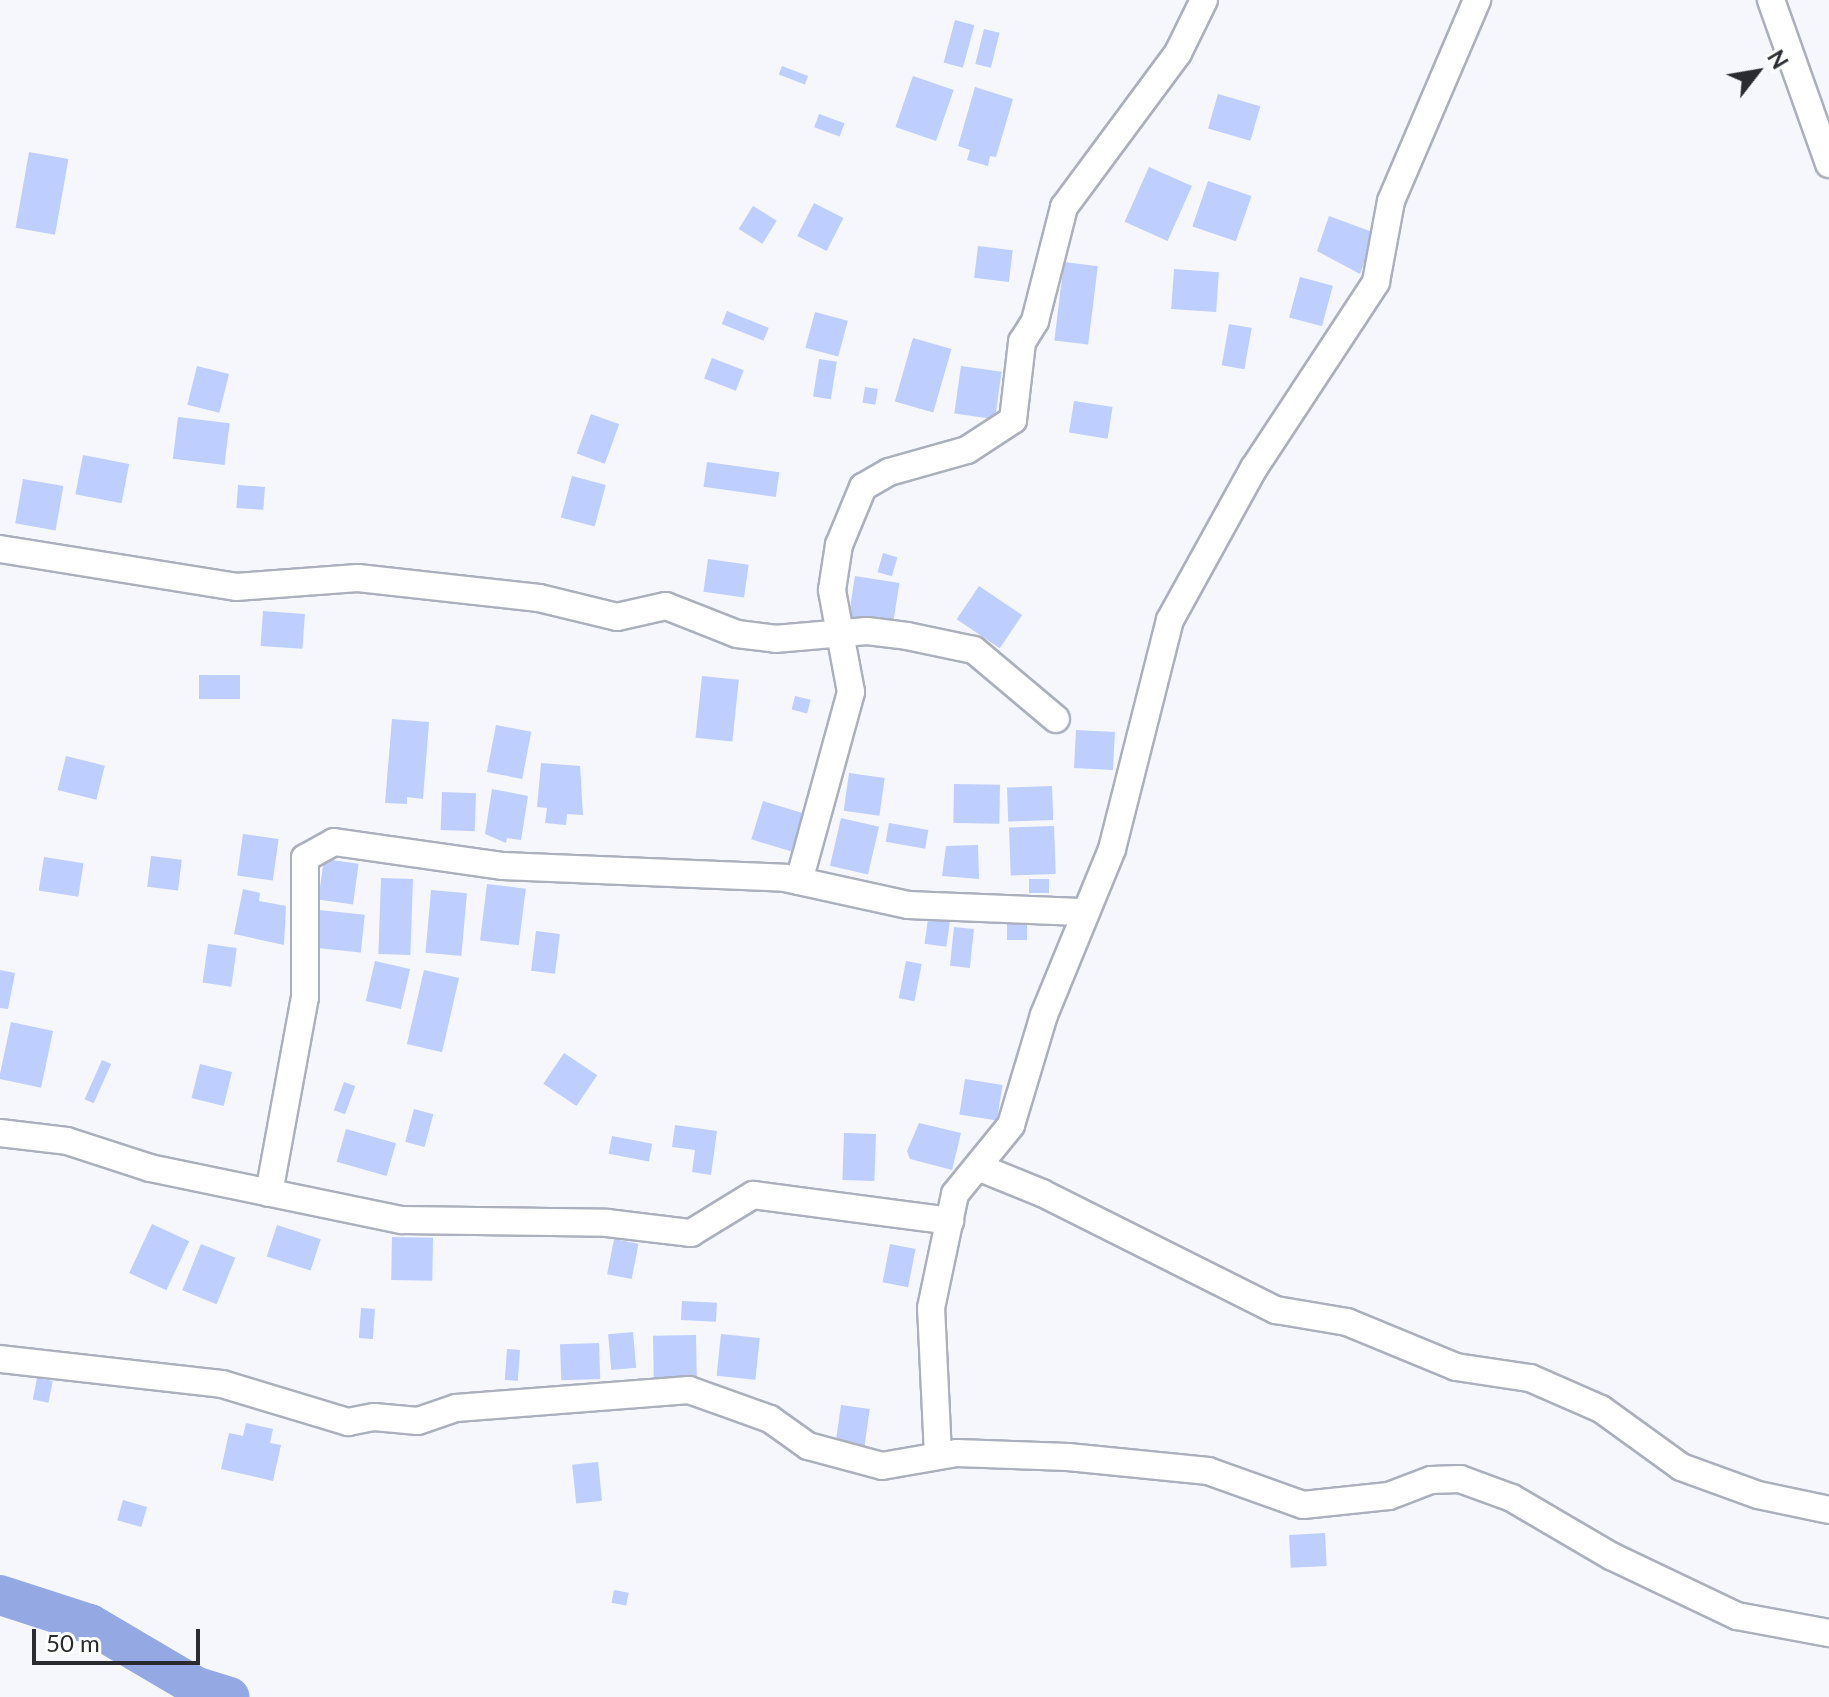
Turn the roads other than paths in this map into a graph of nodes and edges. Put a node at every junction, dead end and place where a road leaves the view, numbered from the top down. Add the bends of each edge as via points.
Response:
1 (1204, 0) edge
2 (1477, 0) edge
3 (1771, 0) edge
4 (1829, 164) edge
5 (0, 549) edge
6 (839, 633) junction
7 (1056, 719) dead end
8 (799, 881) junction
9 (1086, 912) junction
10 (0, 1133) edge
11 (978, 1167) junction
12 (269, 1193) junction
13 (950, 1221) junction
14 (0, 1359) edge
15 (938, 1455) junction
16 (1829, 1510) edge
17 (1829, 1633) edge

1 - 6 street via 1178,53 1064,207 1035,321 1022,342 1013,420 967,450 889,472 863,487 839,545 832,590
2 - 9 street via 1391,201 1376,282 1254,468 1170,620 1112,849
3 - 4 street
5 - 6 street via 236,587 358,578 539,598 617,617 666,606 737,634 775,639
6 - 7 street via 907,636 974,650
6 - 8 street via 851,692
8 - 9 street via 908,905
8 - 12 street via 503,866 334,842 317,849 305,858 305,997
9 - 11 street via 1044,1015 1011,1125
10 - 12 street via 67,1141 150,1168
11 - 13 street via 955,1194
11 - 16 street via 1276,1310 1347,1322 1456,1367 1530,1378 1601,1409 1681,1467 1758,1495
12 - 13 street via 402,1220 607,1223 691,1233 753,1195
13 - 15 street via 931,1308
14 - 15 street via 222,1384 348,1422 374,1417 418,1421 456,1408 689,1390 719,1396 770,1419 808,1446 845,1459 882,1466
15 - 17 street via 1068,1457 1208,1471 1303,1505 1389,1496 1431,1480 1460,1479 1512,1498 1611,1556 1737,1616

